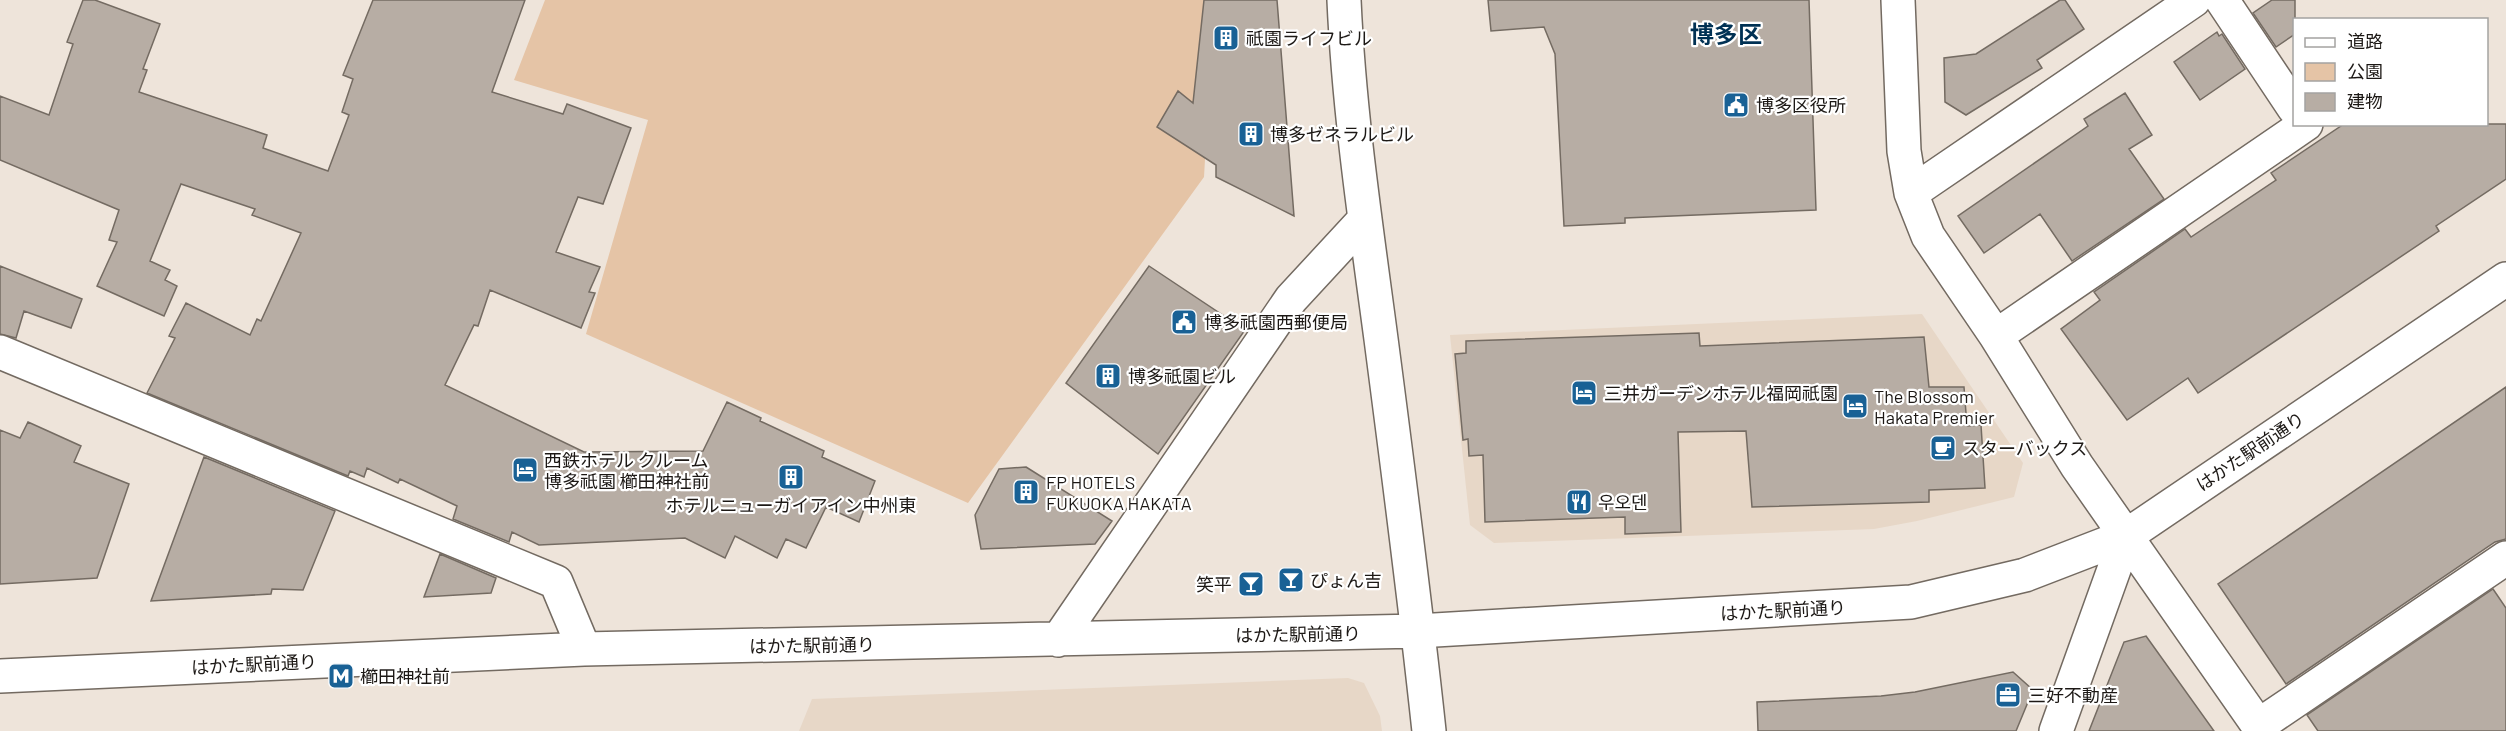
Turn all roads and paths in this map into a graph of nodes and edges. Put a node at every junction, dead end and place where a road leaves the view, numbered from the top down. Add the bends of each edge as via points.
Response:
1 (1344, 0) edge
2 (1898, 0) edge
3 (2194, 0) edge
4 (2222, 0) edge
5 (2293, 105) edge
6 (2303, 126) edge
7 (1911, 194) junction
8 (1365, 219) junction
9 (2506, 279) edge
10 (1996, 336) junction
11 (0, 352) edge
12 (2126, 536) junction
13 (2506, 558) edge
14 (1419, 631) junction
15 (1058, 640) junction
16 (584, 650) junction
17 (0, 676) edge
18 (2260, 728) edge
19 (1429, 731) edge
20 (2056, 731) edge

1 - 8 street
2 - 7 street via 1904,151
3 - 7 street
4 - 5 street
6 - 10 street
7 - 10 street via 1928,236
8 - 14 street
8 - 15 street via 1291,299
9 - 12 street, はかた駅前通り
10 - 12 street
11 - 16 street via 556,582
12 - 14 street, はかた駅前通り via 2025,576 1911,602
12 - 18 street
12 - 20 street
13 - 18 street
14 - 15 street, はかた駅前通り
14 - 19 street
15 - 16 street, はかた駅前通り
16 - 17 street, はかた駅前通り

